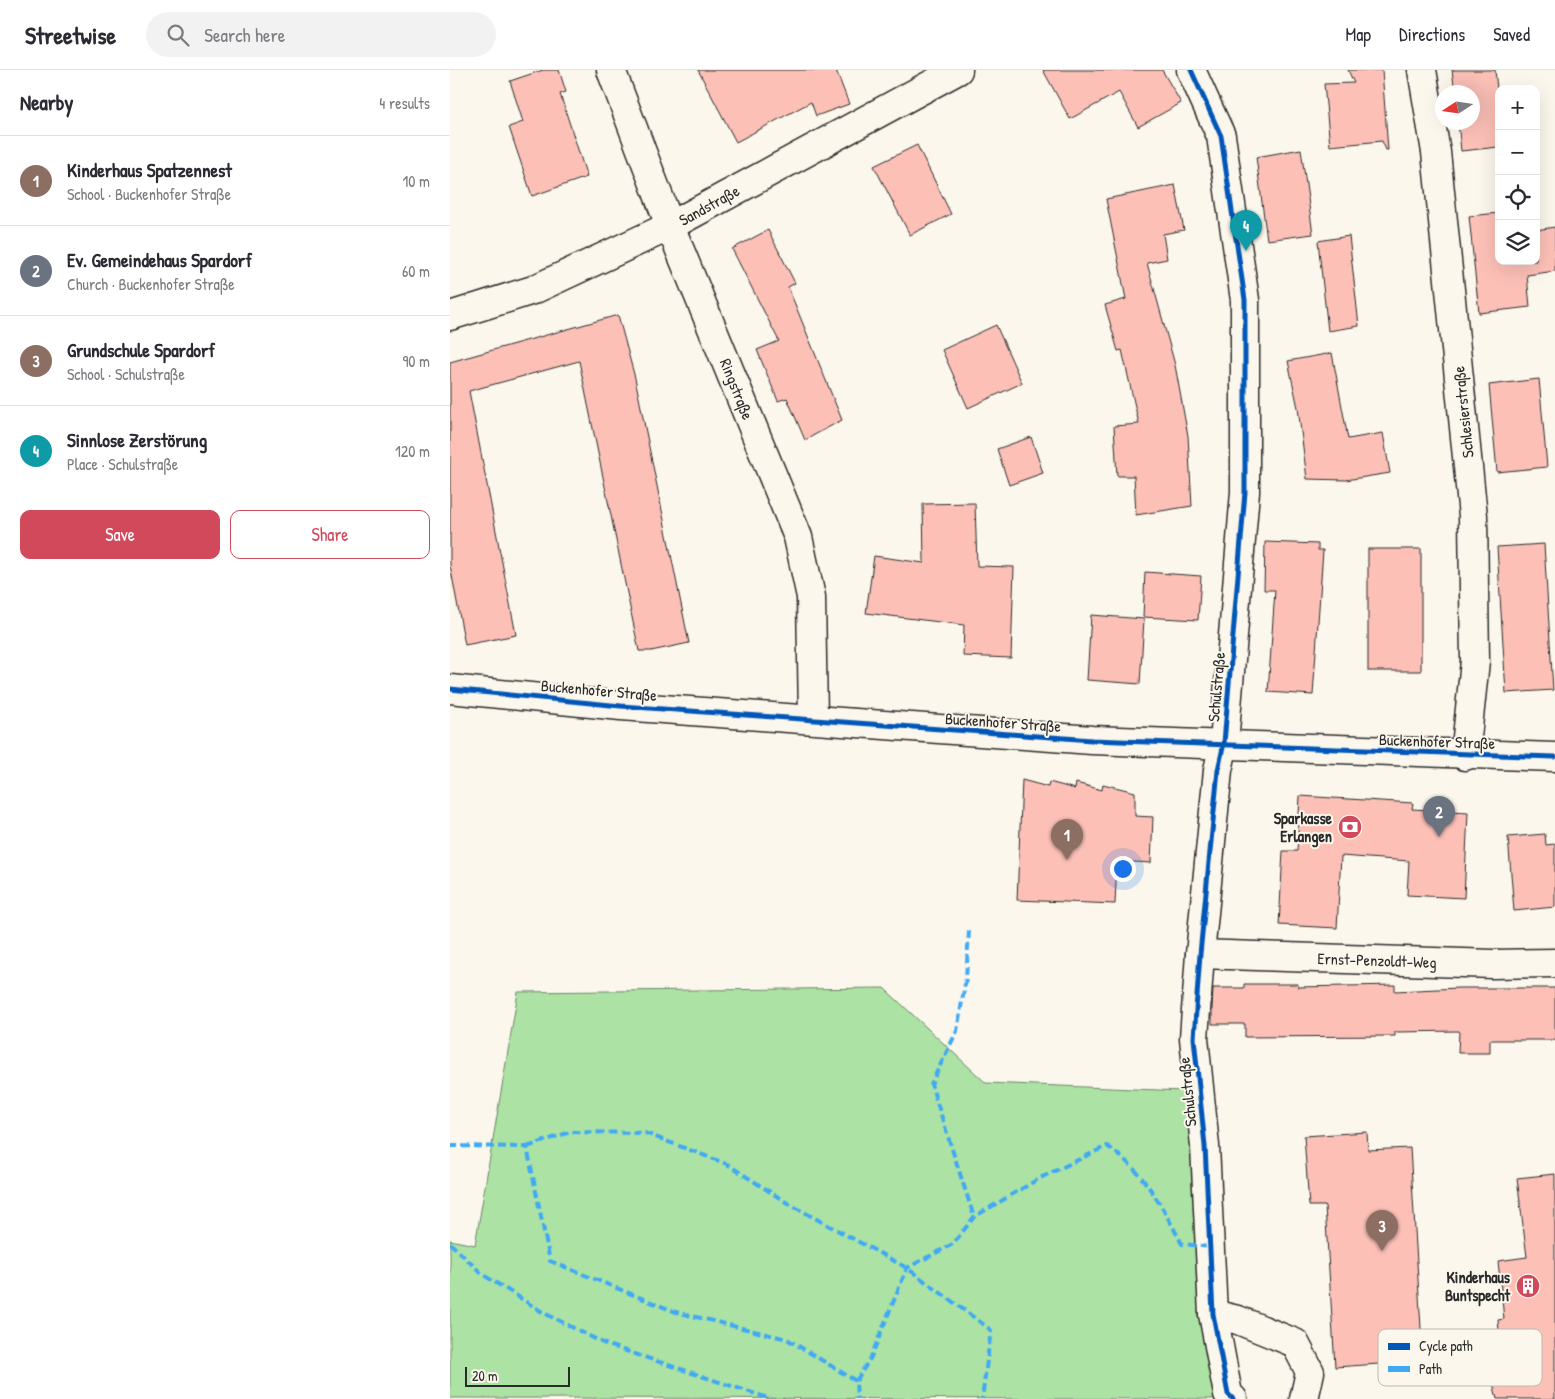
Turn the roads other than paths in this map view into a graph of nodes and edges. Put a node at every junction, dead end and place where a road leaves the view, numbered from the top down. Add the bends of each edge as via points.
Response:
1 (610, 70) edge
2 (958, 70) edge
3 (1192, 70) edge
4 (1422, 70) edge
5 (670, 226) junction
6 (450, 316) edge
7 (450, 689) edge
8 (813, 719) junction
9 (1224, 743) junction
10 (1465, 756) junction
11 (1555, 758) edge
12 (1200, 954) junction
13 (1555, 963) edge
14 (1213, 1314) junction
15 (1233, 1399) edge
16 (1304, 1399) edge

1 - 5 street, Ringstraße
2 - 5 street, Sandstraße
3 - 9 street, Schulstraße via 1221,136 1245,300 1245,492
4 - 10 street, Schlesierstraße via 1436,152 1473,516 1475,661
5 - 6 street, Sandstraße via 533,290
5 - 8 street, Ringstraße via 798,537 811,597
7 - 8 street, Buckenhofer Straße via 621,706
8 - 9 street, Buckenhofer Straße via 1092,740
9 - 10 street, Buckenhofer Straße
9 - 12 street, Schulstraße via 1218,770
10 - 11 street, Buckenhofer Straße
12 - 13 street, Ernst-Penzoldt-Weg via 1483,964
12 - 14 street, Schulstraße via 1194,1038 1205,1146
14 - 15 street, Schulstraße via 1228,1394
14 - 16 street via 1238,1320 1295,1343 1310,1372

